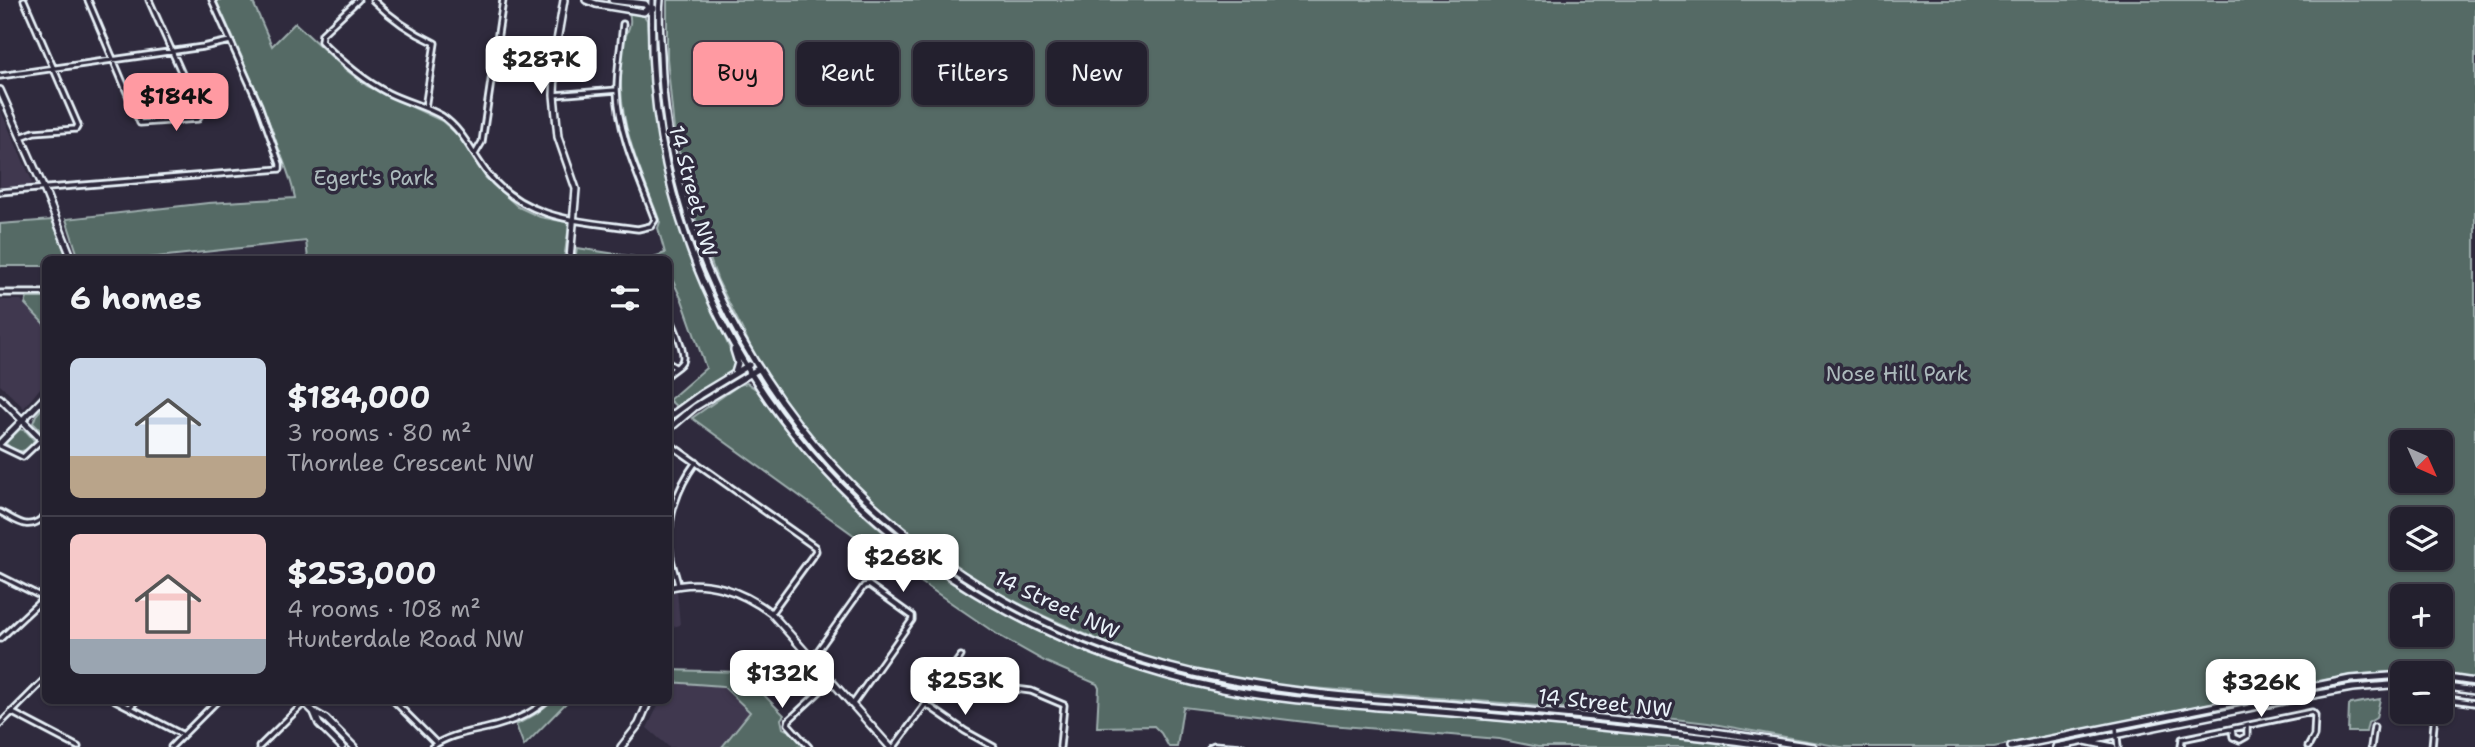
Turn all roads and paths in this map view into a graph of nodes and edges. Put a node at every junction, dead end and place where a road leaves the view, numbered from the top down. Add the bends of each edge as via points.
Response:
1 (24, 0) edge
2 (88, 0) edge
3 (149, 0) edge
4 (212, 0) edge
5 (358, 0) edge
6 (373, 0) edge
7 (503, 0) edge
8 (564, 0) edge
9 (586, 0) edge
10 (612, 0) edge
11 (652, 0) edge
12 (660, 0) edge
13 (637, 1) edge
14 (650, 8) junction
15 (659, 8) junction
16 (623, 24) dead end
17 (230, 41) junction
18 (172, 51) junction
19 (115, 59) junction
20 (54, 69) junction
21 (0, 76) edge
22 (0, 90) edge
23 (617, 90) junction
24 (554, 95) junction
25 (425, 108) junction
26 (21, 137) junction
27 (475, 154) junction
28 (44, 189) junction
29 (0, 192) edge
30 (575, 219) junction
31 (71, 256) edge
32 (570, 256) edge
33 (0, 293) edge
34 (42, 293) edge
35 (672, 320) edge
36 (725, 328) junction
37 (754, 362) junction
38 (674, 367) joint
39 (746, 367) junction
40 (672, 369) edge
41 (758, 369) junction
42 (734, 373) junction
43 (750, 374) junction
44 (757, 384) junction
45 (729, 387) junction
46 (0, 398) edge
47 (42, 400) edge
48 (672, 415) edge
49 (22, 420) junction
50 (672, 427) edge
51 (42, 440) edge
52 (42, 443) edge
53 (0, 445) edge
54 (672, 446) edge
55 (696, 462) junction
56 (0, 512) edge
57 (672, 512) edge
58 (42, 518) edge
59 (672, 560) edge
60 (0, 576) edge
61 (678, 585) junction
62 (672, 587) edge
63 (42, 597) edge
64 (42, 601) edge
65 (771, 613) junction
66 (0, 639) edge
67 (961, 656) dead end
68 (812, 659) junction
69 (2390, 676) edge
70 (2453, 679) edge
71 (831, 681) junction
72 (42, 682) edge
73 (2475, 682) edge
74 (2390, 685) edge
75 (2453, 688) edge
76 (1016, 689) dead end
77 (2475, 691) edge
78 (2453, 700) edge
79 (124, 704) edge
80 (133, 704) edge
81 (214, 704) edge
82 (300, 704) edge
83 (306, 704) edge
84 (397, 704) edge
85 (542, 704) edge
86 (647, 704) edge
87 (926, 704) junction
88 (2475, 704) edge
89 (852, 705) junction
90 (130, 707) junction
91 (11, 712) junction
92 (314, 712) junction
93 (0, 724) edge
94 (2434, 724) edge
95 (2247, 726) junction
96 (2116, 727) junction
97 (2374, 727) dead end
98 (2232, 729) junction
99 (183, 735) junction
100 (2117, 735) junction
101 (2085, 741) junction
102 (434, 745) edge
103 (624, 746) edge
104 (78, 747) edge
105 (171, 747) edge
106 (260, 747) edge
107 (342, 747) edge
108 (354, 747) edge
109 (809, 747) edge
110 (892, 747) edge
111 (995, 747) edge
112 (1060, 747) edge
113 (1210, 747) edge
114 (1242, 747) edge
115 (1774, 747) edge
116 (1813, 747) edge
117 (2011, 747) edge
118 (2056, 747) edge
119 (2115, 747) edge
120 (2181, 747) edge
121 (2308, 747) edge
122 (2371, 747) edge
123 (2432, 747) edge

1 - 20 street
2 - 19 street
3 - 18 street
4 - 17 street
5 - 25 street via 322,34 321,41 371,83
6 - 25 street via 390,17 435,43
7 - 27 street via 482,142
8 - 24 main road
9 - 14 main road via 644,12
10 - 13 main road
11 - 14 main road, 14 Street NW
12 - 15 main road, 14 Street NW
13 - 14 main road
14 - 15 main road
14 - 36 main road, 14 Street NW via 653,80 667,170 696,265
15 - 37 main road, 14 Street NW via 664,100 681,191 704,262
16 - 23 street
17 - 18 street
17 - 28 street via 280,169
18 - 19 street
18 - 19 street via 200,114 198,119 140,123
19 - 20 street
20 - 21 street
20 - 26 street via 78,125 76,129
22 - 26 main road
23 - 24 street
23 - 30 street via 626,139 655,220 638,229
24 - 30 main road via 558,137 576,189
25 - 27 street via 454,126
26 - 28 main road
27 - 30 street via 510,196 536,211
28 - 29 street
28 - 31 main road
30 - 32 main road
33 - 34 street
35 - 38 street via 683,357
36 - 39 main road, 14 Street NW
36 - 42 main road via 738,363
37 - 39 main road
37 - 41 main road, 14 Street NW
38 - 40 street
39 - 42 main road
39 - 43 main road, 14 Street NW
41 - 43 main road
41 - 116 main road, 14 Street NW via 822,454 911,539 1018,608 1123,653 1184,671 1284,690 1705,729
42 - 48 main road
43 - 44 main road, 14 Street NW
43 - 45 main road
44 - 45 main road via 746,380
44 - 115 main road, 14 Street NW via 806,450 848,495 928,563 1015,616 1122,662 1225,689 1287,699
45 - 50 main road
46 - 49 main road
47 - 49 main road
49 - 51 main road
49 - 53 main road
52 - 53 street via 23,457
54 - 55 street
55 - 57 street
55 - 65 street via 815,547
56 - 58 street via 22,524 35,524
59 - 61 street
60 - 63 street
61 - 62 main road
61 - 65 main road via 701,584 735,592
64 - 66 street
65 - 68 main road
67 - 87 street
68 - 71 main road
68 - 89 street via 864,586 912,616
69 - 96 main road via 2350,679
70 - 73 main road
71 - 89 main road
71 - 109 street via 789,720
72 - 91 street
74 - 100 main road via 2353,688
75 - 77 main road
76 - 112 street via 1064,705
78 - 88 street
79 - 90 street
80 - 90 street
81 - 99 street
82 - 106 street
83 - 92 main road
84 - 102 street
85 - 102 street via 513,721
86 - 103 main road
87 - 110 street
87 - 111 street
89 - 110 main road
90 - 99 street
91 - 93 street
91 - 104 street
92 - 107 main road via 319,724
92 - 108 main road
94 - 123 street
95 - 98 street
95 - 98 street via 2247,737 2240,740 2233,737
95 - 121 street via 2312,712 2314,736
96 - 100 street
96 - 117 main road
97 - 122 street
98 - 120 street via 2182,739
99 - 105 street
100 - 101 main road
100 - 119 street
101 - 118 main road
101 - 119 main road
113 - 114 street

